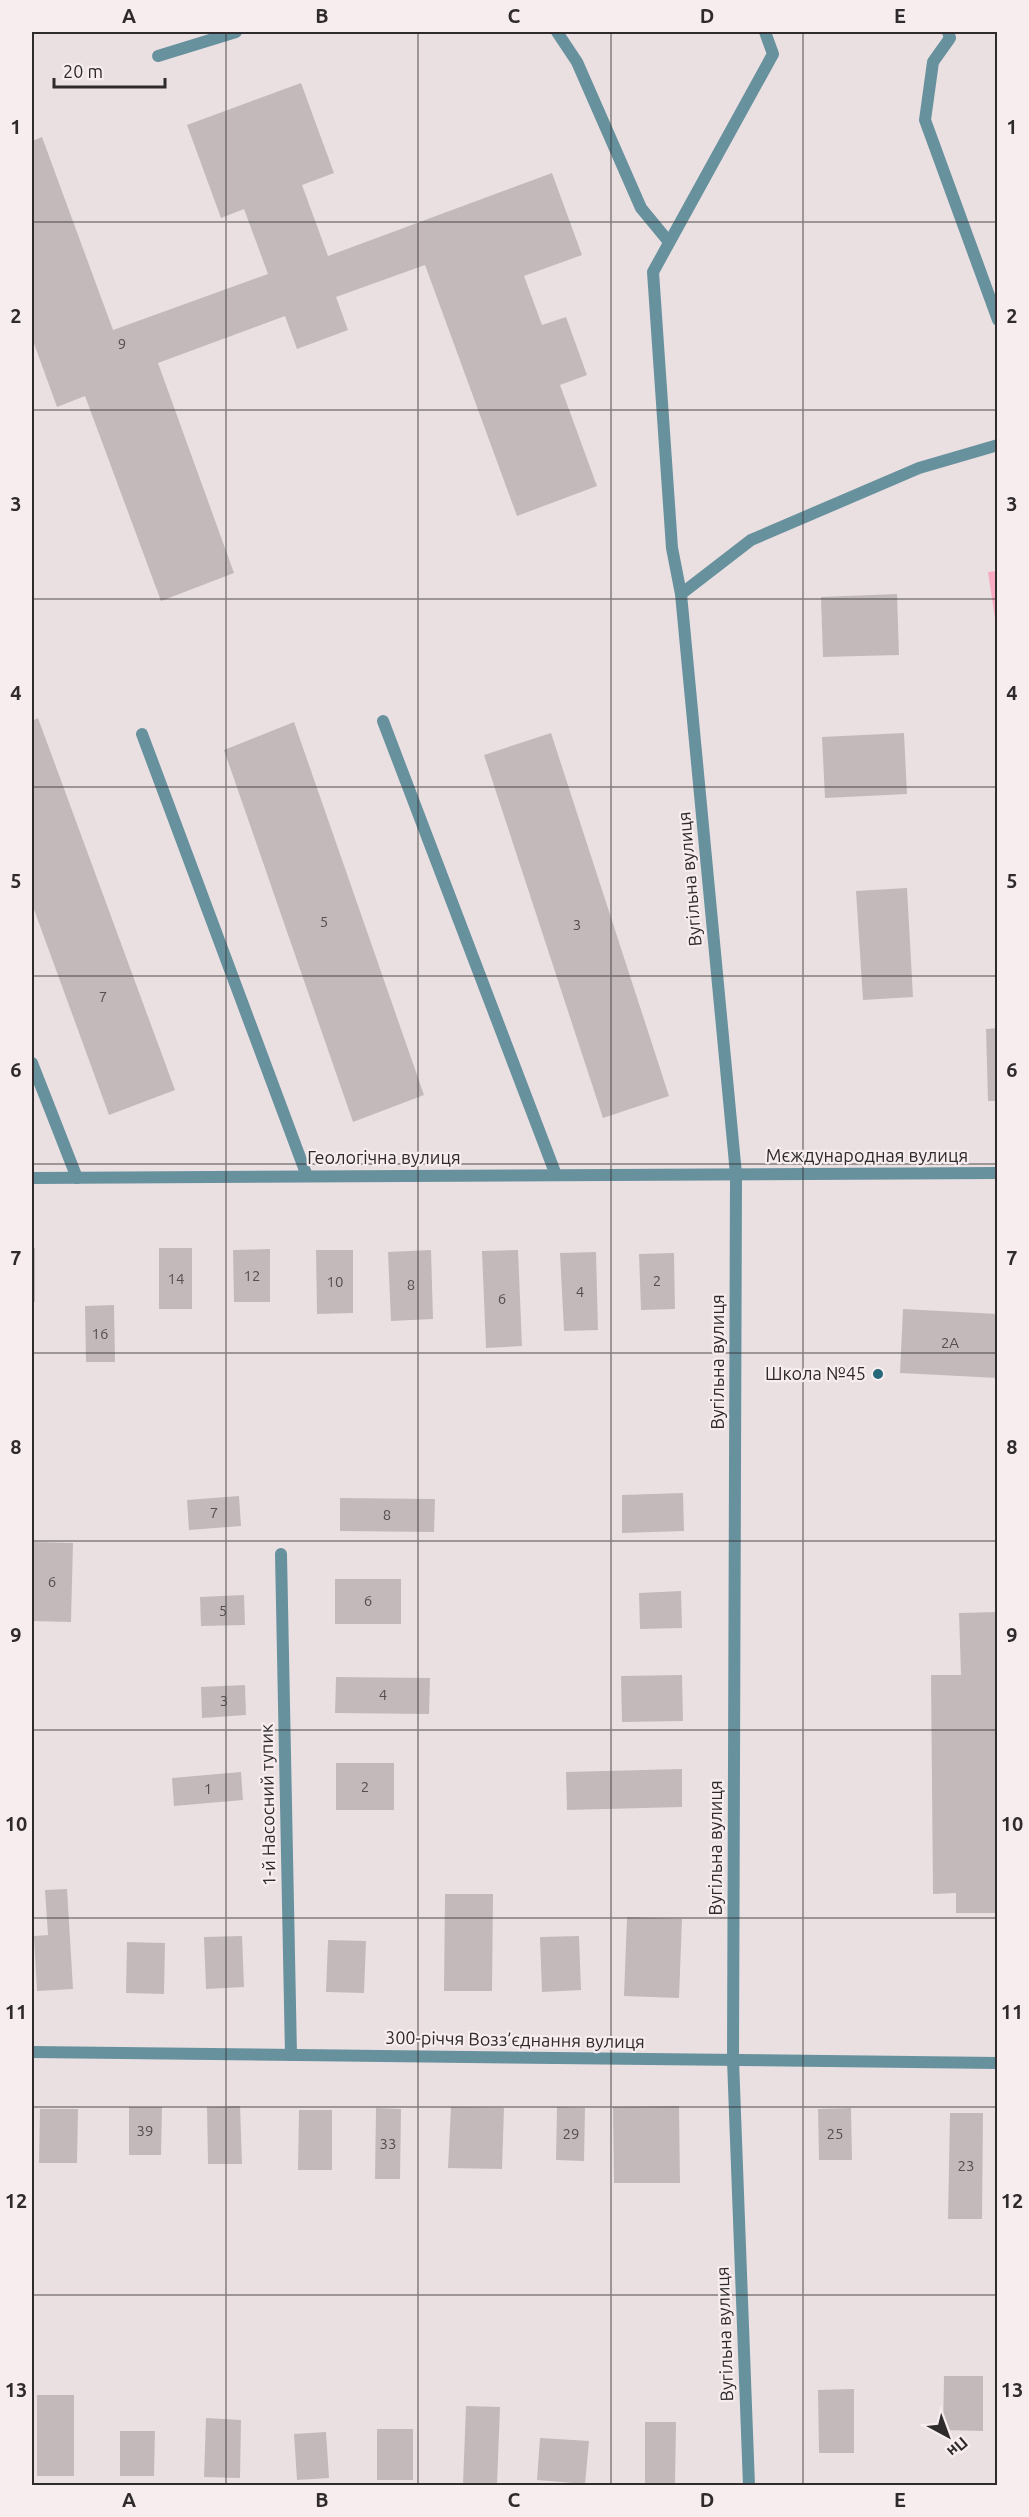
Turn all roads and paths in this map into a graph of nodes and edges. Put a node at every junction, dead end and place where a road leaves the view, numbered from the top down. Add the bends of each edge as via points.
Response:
1 (236, 32) edge
2 (557, 32) edge
3 (765, 32) edge
4 (948, 32) edge
5 (158, 56) dead end
6 (669, 242) junction
7 (998, 320) edge
8 (998, 445) edge
9 (681, 594) junction
10 (383, 721) dead end
11 (142, 734) dead end
12 (32, 1063) edge
13 (998, 1173) edge
14 (736, 1174) junction
15 (556, 1175) junction
16 (308, 1176) junction
17 (32, 1178) edge
18 (77, 1178) junction
19 (282, 1554) dead end
20 (32, 2052) edge
21 (291, 2055) junction
22 (733, 2060) junction
23 (998, 2063) edge
24 (749, 2486) edge

1 - 5 street
2 - 6 street via 577,62 641,208
3 - 6 street, Вугільна вулиця via 772,54
4 - 7 street via 950,38 933,62 925,120
6 - 9 street, Вугільна вулиця via 653,272 672,548
8 - 9 street via 919,468 751,540
9 - 14 street, Вугільна вулиця
10 - 15 street
11 - 16 street
12 - 18 street
13 - 14 street, Мєждународная вулиця
14 - 15 street, Геологічна вулиця
14 - 22 street, Вугільна вулиця
15 - 16 street, Геологічна вулиця
16 - 18 street, Геологічна вулиця
17 - 18 street, Геологічна вулиця
19 - 21 street, 1-й Насосний тупик
20 - 21 street, 300-річчя Возз’єднання вулиця
21 - 22 street, 300-річчя Возз’єднання вулиця
22 - 23 street, 300-річчя Возз’єднання вулиця
22 - 24 street, Вугільна вулиця

